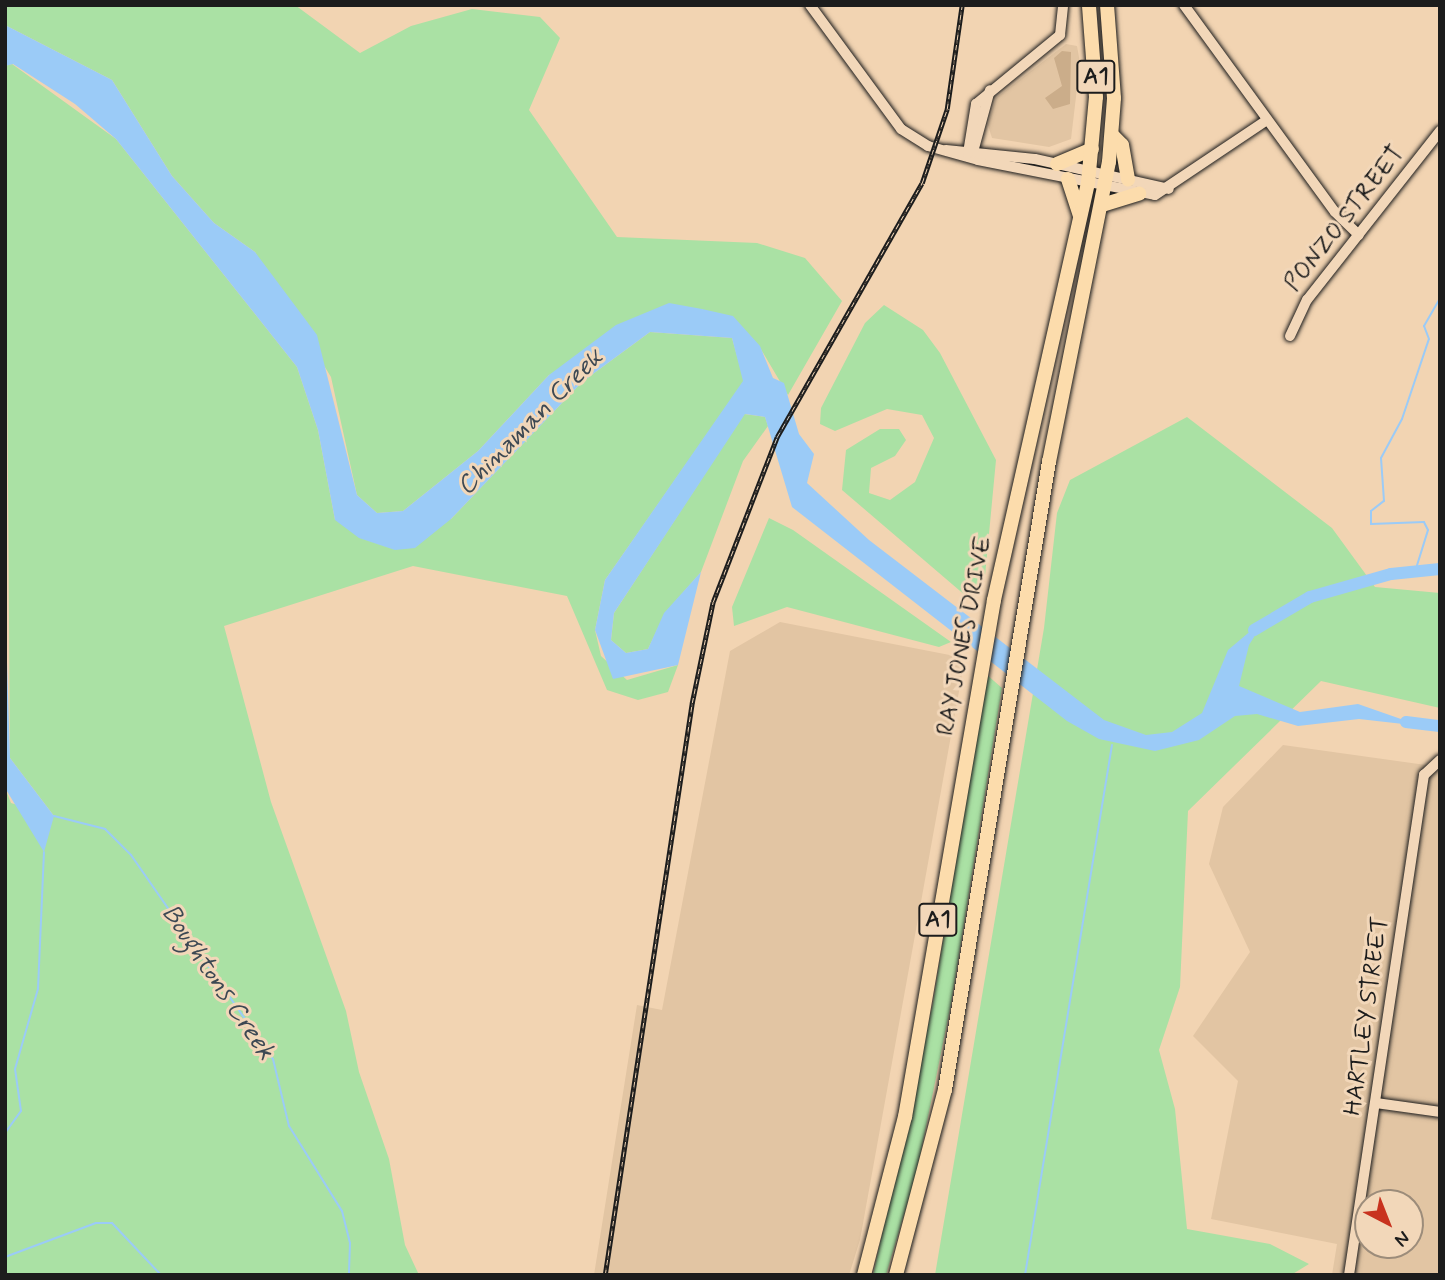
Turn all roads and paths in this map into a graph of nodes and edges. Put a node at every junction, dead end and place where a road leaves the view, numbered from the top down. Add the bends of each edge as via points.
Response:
1 (810, 5) edge
2 (1063, 5) edge
3 (1089, 5) edge
4 (1107, 5) edge
5 (1184, 5) edge
6 (1267, 120) junction
7 (1440, 131) edge
8 (1112, 135) junction
9 (971, 148) junction
10 (1092, 149) junction
11 (942, 150) junction
12 (970, 158) junction
13 (1058, 163) junction
14 (1088, 177) junction
15 (1068, 179) junction
16 (1128, 179) junction
17 (1106, 180) junction
18 (1169, 190) junction
19 (1139, 194) junction
20 (1102, 205) junction
21 (1080, 215) junction
22 (1359, 235) junction
23 (1290, 336) dead end
24 (1440, 760) edge
25 (1376, 1103) junction
26 (1440, 1112) edge
27 (925, 1171) junction
28 (892, 1176) junction
29 (856, 1275) edge
30 (864, 1275) edge
31 (896, 1275) edge
32 (906, 1275) edge
33 (1349, 1275) edge

1 - 11 street via 895,123
2 - 9 street via 1060,35 976,104
3 - 10 highway, RAY JONES DRIVE / A1 via 1096,76
4 - 8 highway, A1
5 - 6 street
6 - 18 street
6 - 22 street via 1340,218
7 - 22 street, PONZO STREET
8 - 16 highway via 1122,145
8 - 17 highway, A1
9 - 11 street
9 - 12 street
9 - 13 street
10 - 13 highway
10 - 14 highway, RAY JONES DRIVE / A1
11 - 12 street
12 - 15 street
13 - 14 street
14 - 15 street
14 - 17 street
14 - 21 highway, RAY JONES DRIVE / A1
15 - 21 highway
16 - 17 street
16 - 18 street
17 - 19 street
17 - 20 highway, A1
18 - 19 street
19 - 20 highway
20 - 27 highway, A1 via 1009,691 945,1090
21 - 28 highway, RAY JONES DRIVE / A1 via 993,600
22 - 23 street, PONZO STREET via 1298,313
24 - 25 street, HARTLEY STREET via 1430,765
25 - 26 street
25 - 33 street, HARTLEY STREET
27 - 31 highway, A1
27 - 32 highway
28 - 29 highway
28 - 30 highway, RAY JONES DRIVE / A1

